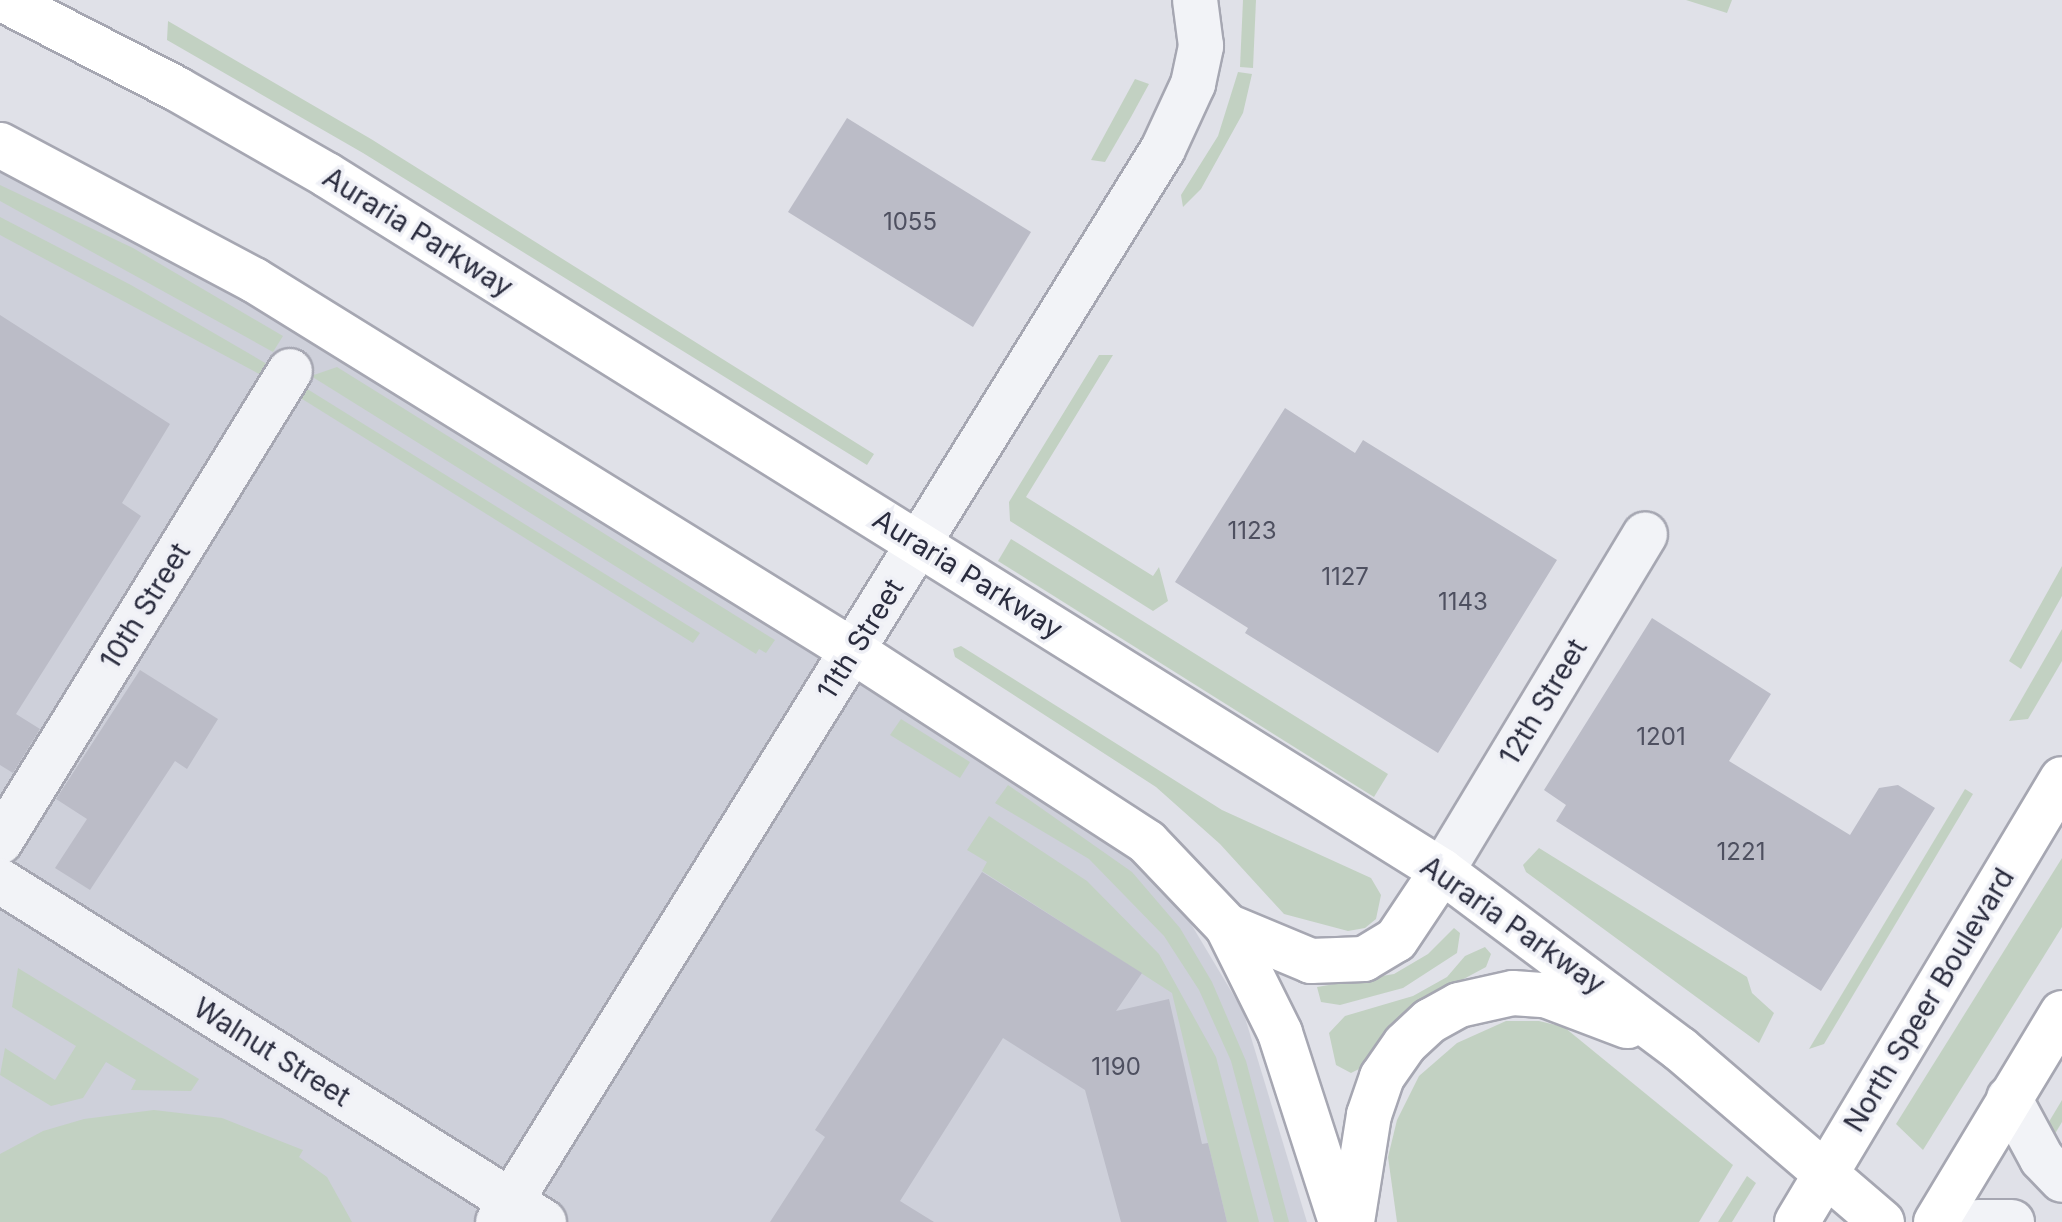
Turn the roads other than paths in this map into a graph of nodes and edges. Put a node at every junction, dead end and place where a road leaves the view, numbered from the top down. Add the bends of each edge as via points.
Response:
1 (4, 0) edge
2 (1195, 0) edge
3 (0, 145) edge
4 (290, 371) dead end
5 (1645, 534) dead end
6 (920, 542) junction
7 (853, 651) junction
8 (2062, 779) edge
9 (0, 842) edge
10 (1442, 871) junction
11 (0, 881) edge
12 (1227, 926) junction
13 (2062, 1013) edge
14 (1680, 1049) junction
15 (2009, 1098) junction
16 (1825, 1172) junction
17 (2062, 1180) edge
18 (517, 1215) edge
19 (1341, 1222) edge
20 (1352, 1222) edge
21 (1797, 1222) edge
22 (1882, 1222) edge
23 (1936, 1222) edge
24 (1978, 1222) edge
25 (2012, 1222) edge

1 - 6 main road, Auraria Parkway via 177,89 327,175
2 - 6 street, 11th Street via 1201,46 1181,116
3 - 7 main road via 254,280
4 - 9 street, 10th Street
5 - 10 street, 12th Street
6 - 7 street, 11th Street
6 - 10 main road, Auraria Parkway
7 - 12 main road via 1147,842
7 - 18 street, 11th Street
8 - 16 main road, North Speer Boulevard
10 - 12 main road via 1396,940 1364,959 1311,961
10 - 14 main road, Auraria Parkway
11 - 18 street, Walnut Street
12 - 19 main road via 1280,1033
13 - 15 main road
14 - 16 main road, Auraria Parkway
14 - 20 main road via 1545,995 1513,993 1459,1005 1405,1044 1382,1077 1369,1115
15 - 17 street via 2042,1159
15 - 23 main road
16 - 21 main road, North Speer Boulevard
16 - 22 main road, Auraria Parkway
24 - 25 street

